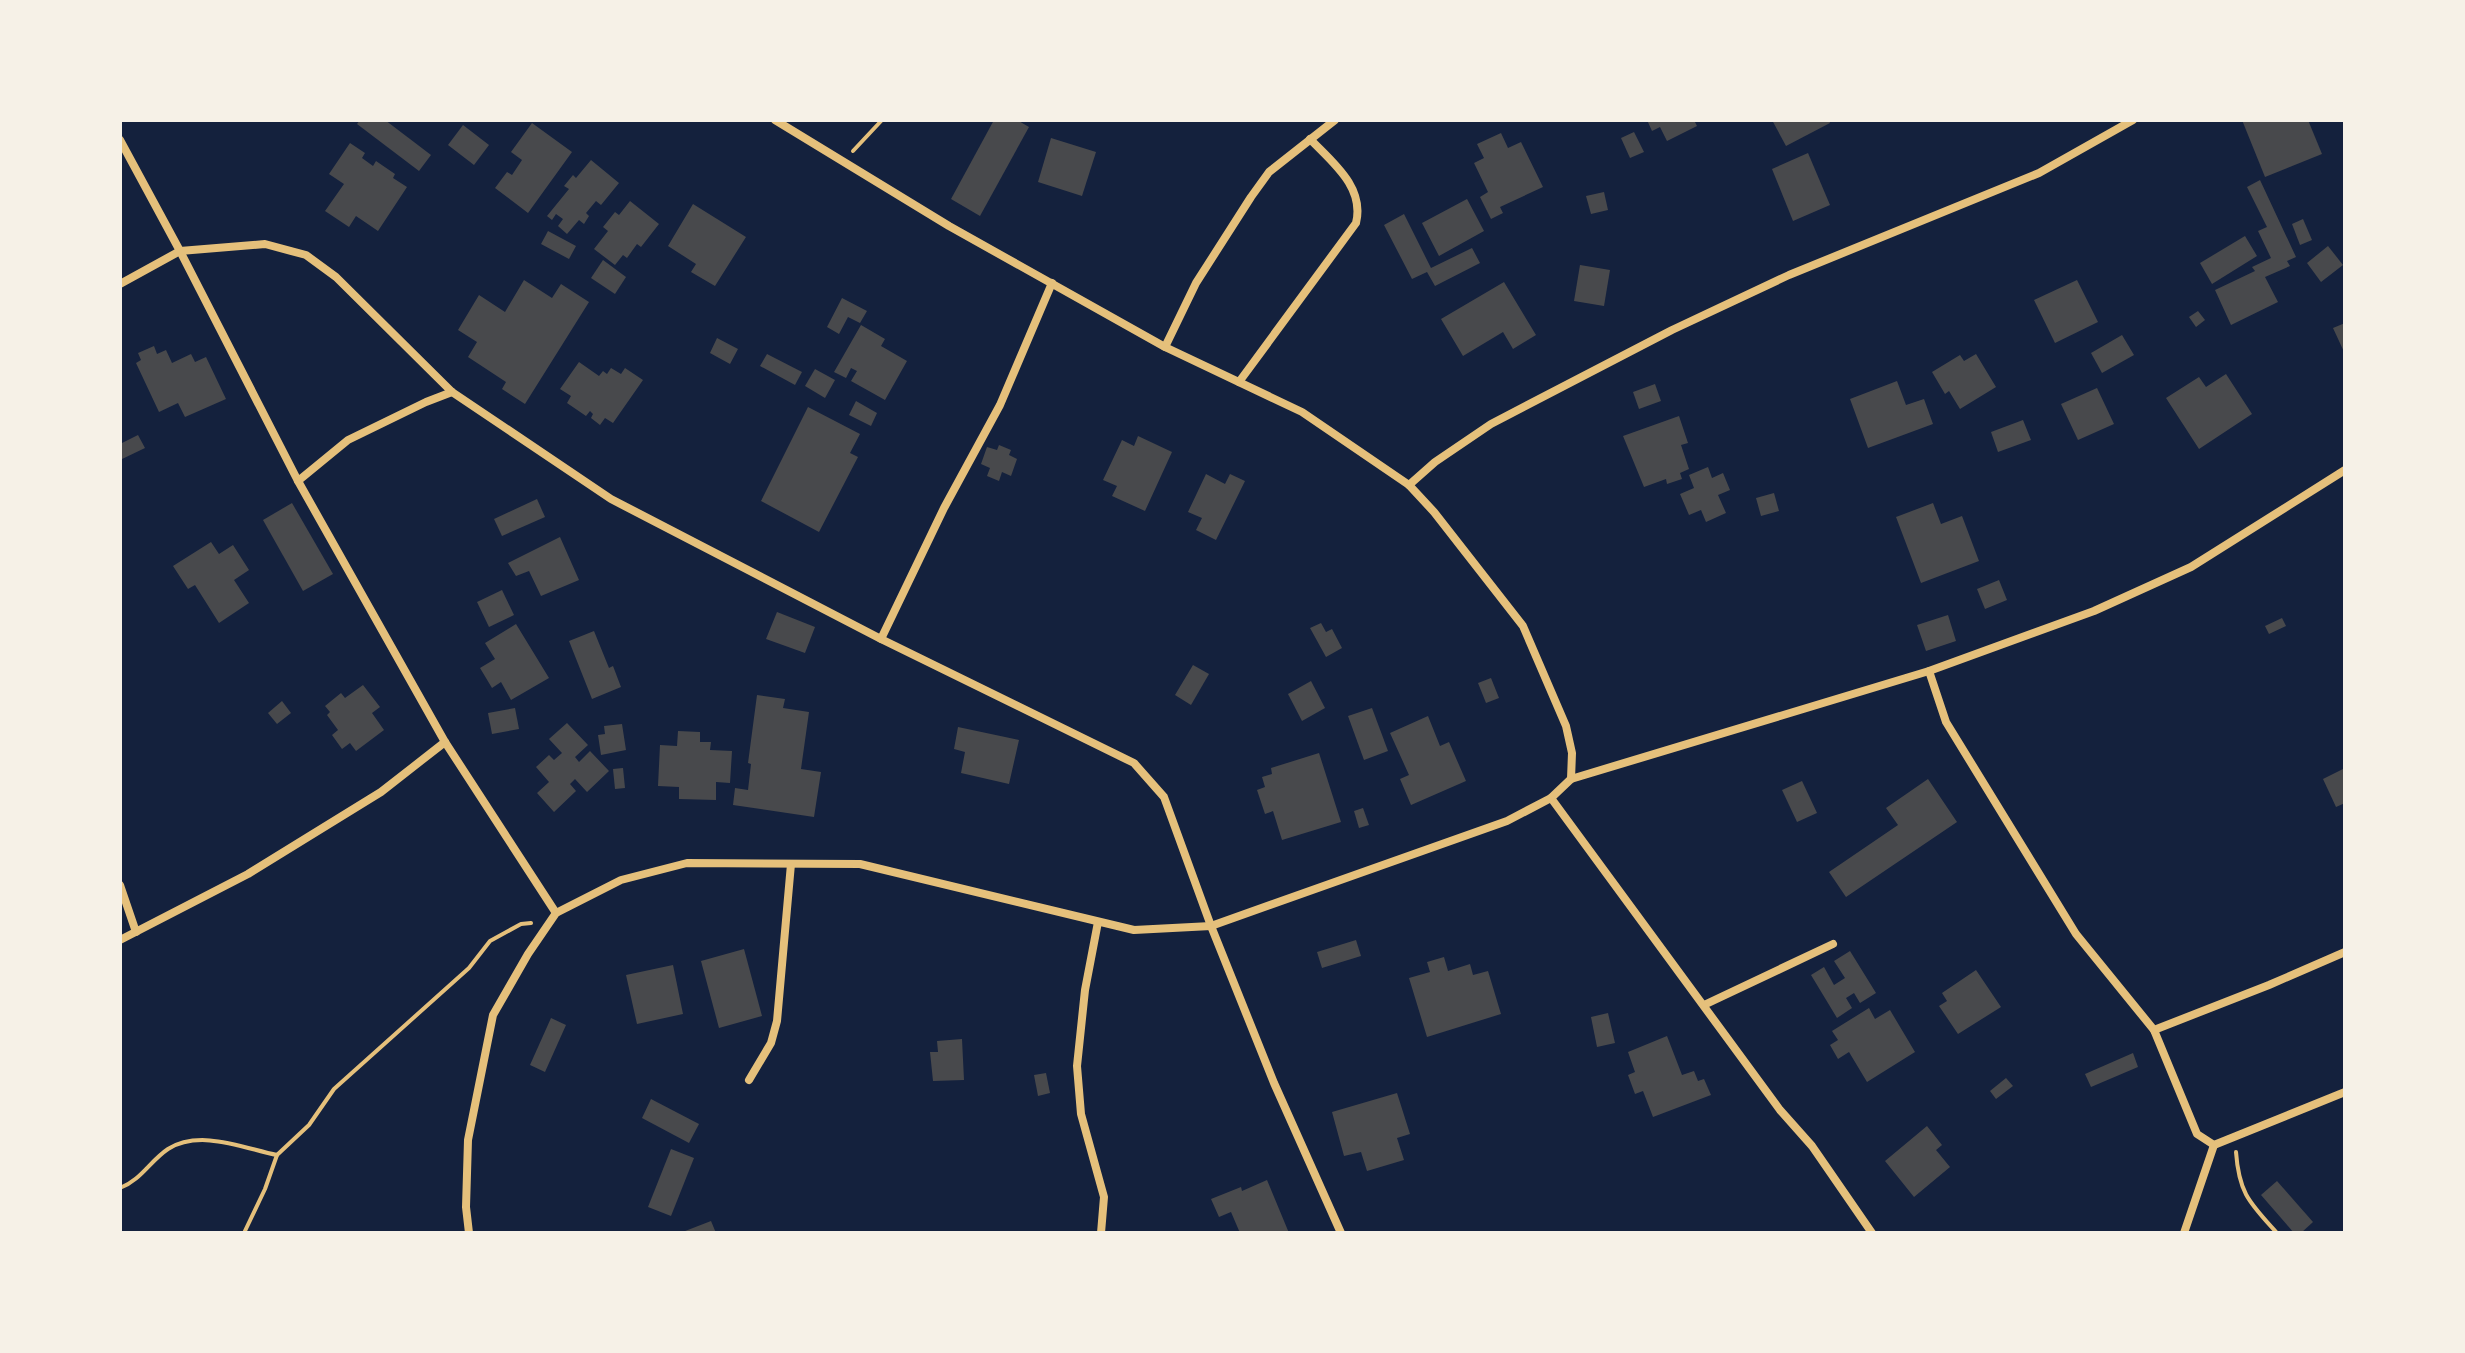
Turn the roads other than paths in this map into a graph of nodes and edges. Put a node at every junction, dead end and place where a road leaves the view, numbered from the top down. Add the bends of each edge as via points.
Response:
1 (775, 120) edge
2 (1335, 120) edge
3 (2133, 120) edge
4 (1310, 139) junction
5 (120, 140) edge
6 (180, 251) junction
7 (1052, 283) junction
8 (120, 284) edge
9 (1165, 347) junction
10 (1239, 382) junction
11 (452, 392) junction
12 (2345, 470) edge
13 (298, 481) junction
14 (1409, 485) junction
15 (881, 639) junction
16 (1929, 671) junction
17 (445, 742) junction
18 (1571, 779) junction
19 (1551, 798) junction
20 (791, 864) junction
21 (120, 885) edge
22 (556, 913) junction
23 (1098, 922) junction
24 (1211, 926) junction
25 (136, 932) junction
26 (120, 940) edge
27 (1833, 944) dead end
28 (2345, 952) edge
29 (1704, 1005) junction
30 (2154, 1030) junction
31 (749, 1080) dead end
32 (2345, 1092) edge
33 (2214, 1145) junction
34 (469, 1233) edge
35 (1101, 1233) edge
36 (1341, 1233) edge
37 (1872, 1233) edge
38 (2184, 1233) edge

1 - 7 street
2 - 4 street
3 - 14 street via 2039,173 1789,275 1672,330 1491,424
4 - 9 street via 1269,172 1251,197 1196,283
4 - 10 street via 1351,183 1359,213
5 - 6 street
6 - 8 street
6 - 11 street via 265,244 306,255 336,277
6 - 13 street
7 - 9 street
7 - 15 street via 1000,405
9 - 10 street
10 - 14 street via 1302,412
11 - 13 street via 348,440
11 - 15 street via 611,499
12 - 16 street via 2191,567 2094,611
13 - 17 street
14 - 18 street via 1523,626 1566,726
15 - 24 street via 1134,763 1164,797
16 - 18 street
16 - 30 street via 1946,722 2076,934
17 - 22 street
17 - 25 street via 381,792 262,866
18 - 19 street
19 - 24 street via 1507,821
19 - 29 street
20 - 22 street via 687,863 621,880
20 - 23 street via 860,864
20 - 31 street via 777,1021 771,1043
21 - 25 street
22 - 34 street via 493,1015 468,1140
23 - 24 street via 1134,930
23 - 35 street via 1077,1066 1081,1114 1104,1197
24 - 36 street
25 - 26 street
27 - 29 street
28 - 30 street
29 - 37 street
30 - 33 street via 2197,1134
32 - 33 street
33 - 38 street

